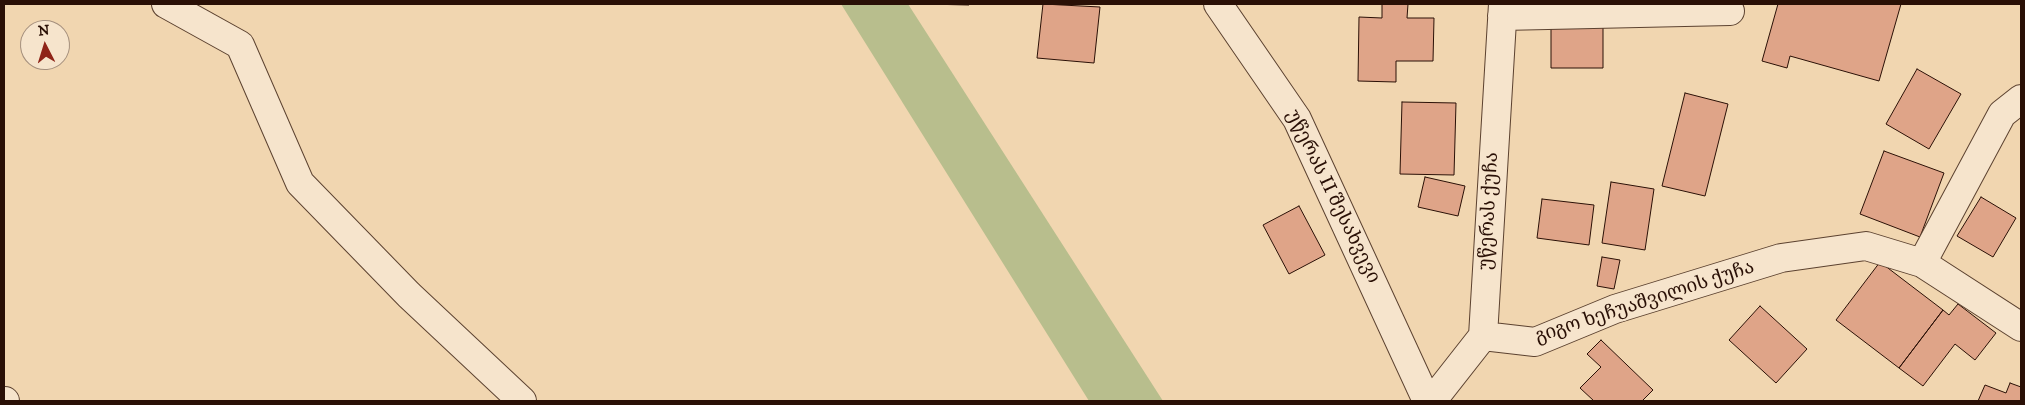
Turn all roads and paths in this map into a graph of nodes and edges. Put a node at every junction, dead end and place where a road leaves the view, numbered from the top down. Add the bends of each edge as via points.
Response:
1 (166, 4) edge
2 (1218, 4) edge
3 (1502, 10) edge
4 (1730, 11) dead end
5 (2021, 99) edge
6 (1922, 263) junction
7 (2021, 327) edge
8 (1483, 336) junction
9 (522, 401) edge
10 (1428, 401) edge
11 (1432, 401) edge

1 - 9 street via 240,45 300,183 409,295
2 - 10 street, უწერას II შესახვევი via 1297,119
3 - 4 street
3 - 8 street, უწერას ქუჩა
5 - 6 street via 2002,114
6 - 7 street, გიგო ხეჩუაშვილის ქუჩა
6 - 8 street, გიგო ხეჩუაშვილის ქუჩა via 1866,246 1782,258 1615,309 1535,342
8 - 11 street

